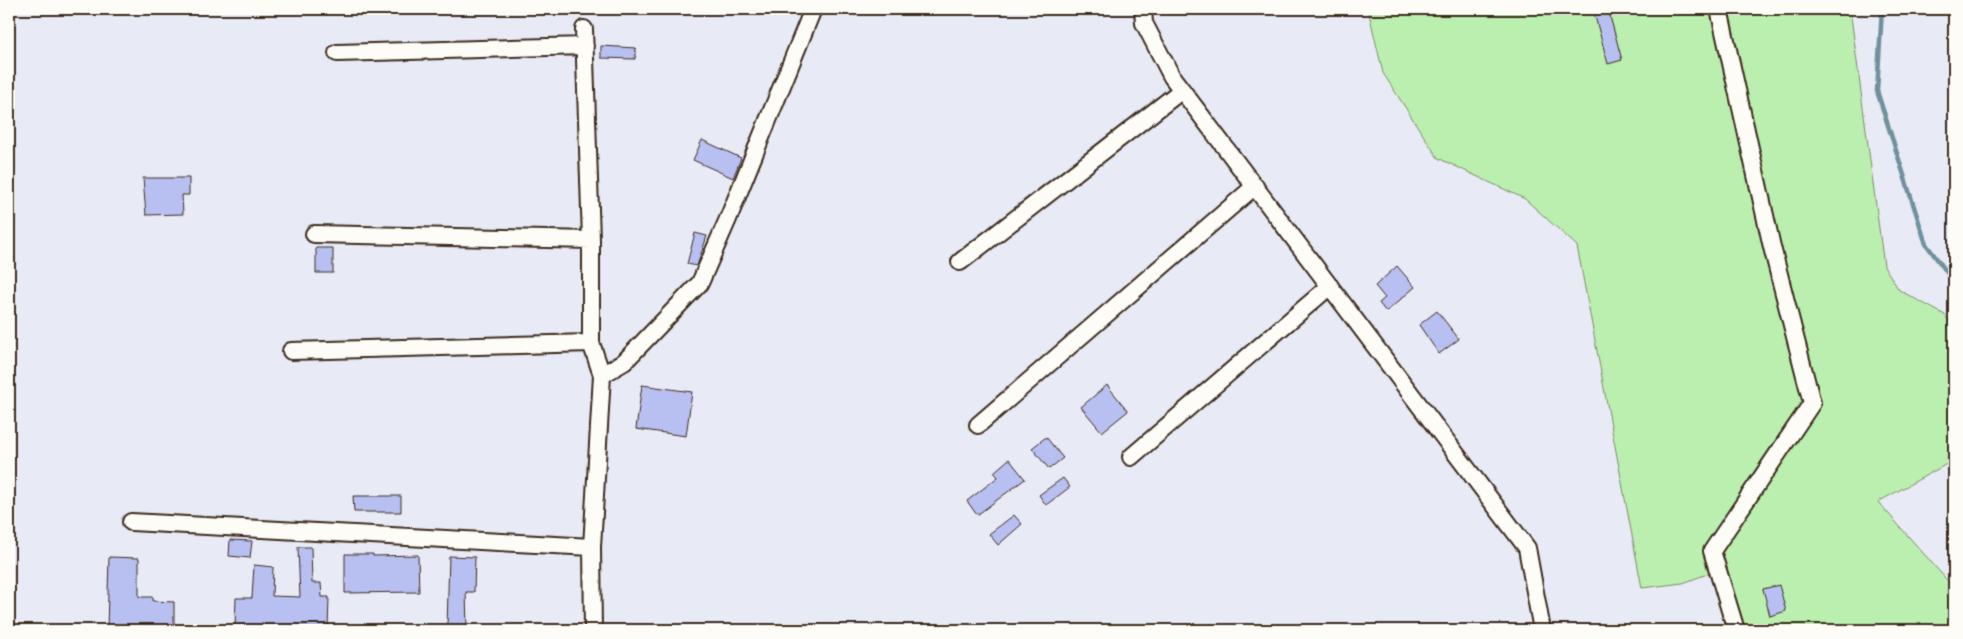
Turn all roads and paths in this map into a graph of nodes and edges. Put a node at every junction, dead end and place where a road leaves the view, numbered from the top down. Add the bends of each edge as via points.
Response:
1 (813, 9) edge
2 (1143, 9) edge
3 (1719, 9) edge
4 (584, 29) dead end
5 (585, 46) junction
6 (337, 53) dead end
7 (1182, 90) junction
8 (1254, 186) junction
9 (314, 234) dead end
10 (590, 240) junction
11 (960, 262) dead end
12 (1330, 286) junction
13 (591, 344) junction
14 (291, 351) dead end
15 (602, 375) junction
16 (978, 425) dead end
17 (1131, 457) dead end
18 (131, 522) dead end
19 (592, 547) junction
20 (593, 630) edge
21 (1542, 630) edge
22 (1736, 630) edge

1 - 15 street via 700,283 624,362
2 - 7 street via 1144,23
3 - 22 street via 1772,247 1812,404 1712,551
4 - 5 street
5 - 6 street
5 - 10 street
7 - 8 street
7 - 11 street
8 - 12 street
8 - 16 street
9 - 10 street
10 - 13 street
12 - 17 street
12 - 21 street via 1527,548
13 - 14 street
13 - 15 street
15 - 19 street
18 - 19 street
19 - 20 street

